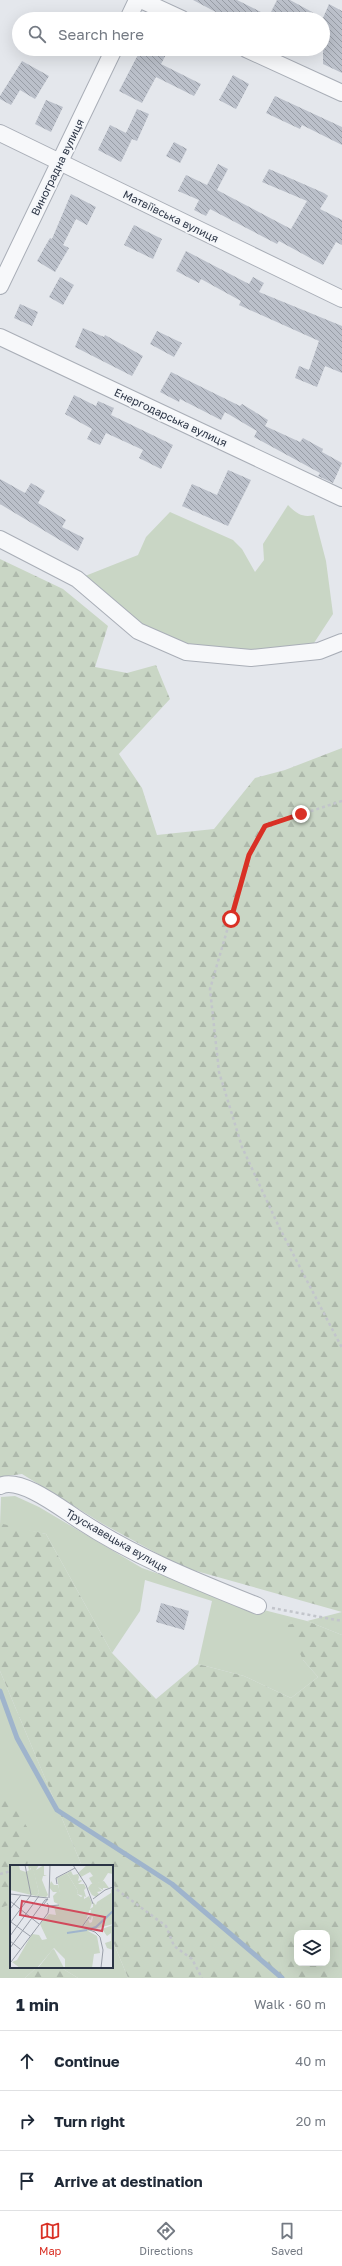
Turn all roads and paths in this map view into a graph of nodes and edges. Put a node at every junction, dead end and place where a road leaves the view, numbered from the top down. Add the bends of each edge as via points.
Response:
1 (137, 0) edge
2 (140, 0) edge
3 (131, 12) edge
4 (167, 12) edge
5 (111, 56) edge
6 (261, 56) edge
7 (342, 93) edge
8 (0, 133) edge
9 (59, 162) junction
10 (0, 286) edge
11 (342, 299) edge
12 (0, 337) edge
13 (342, 498) edge
14 (0, 539) edge
15 (342, 642) edge
16 (342, 801) edge
17 (342, 1348) edge
18 (0, 1486) edge
19 (258, 1606) joint
20 (342, 1622) edge
21 (10, 1871) edge
22 (0, 1874) edge
23 (113, 1887) edge
24 (202, 1978) edge

1 - 3 street
2 - 4 street
5 - 9 street, Виноградна вулиця
6 - 7 street
8 - 9 street, Матвіївська вулиця
9 - 10 street, Виноградна вулиця
9 - 11 street, Матвіївська вулиця
12 - 13 street, Енергодарська вулиця
14 - 15 street via 77,579 138,631 186,652 251,658 319,651
16 - 17 path via 265,826 249,855 210,989 219,1072 242,1147 279,1227
18 - 19 street, Трускавецька вулиця via 16,1485 33,1490 93,1529 148,1560
19 - 20 path
21 - 22 path
23 - 24 path via 166,1926 174,1946 192,1959

